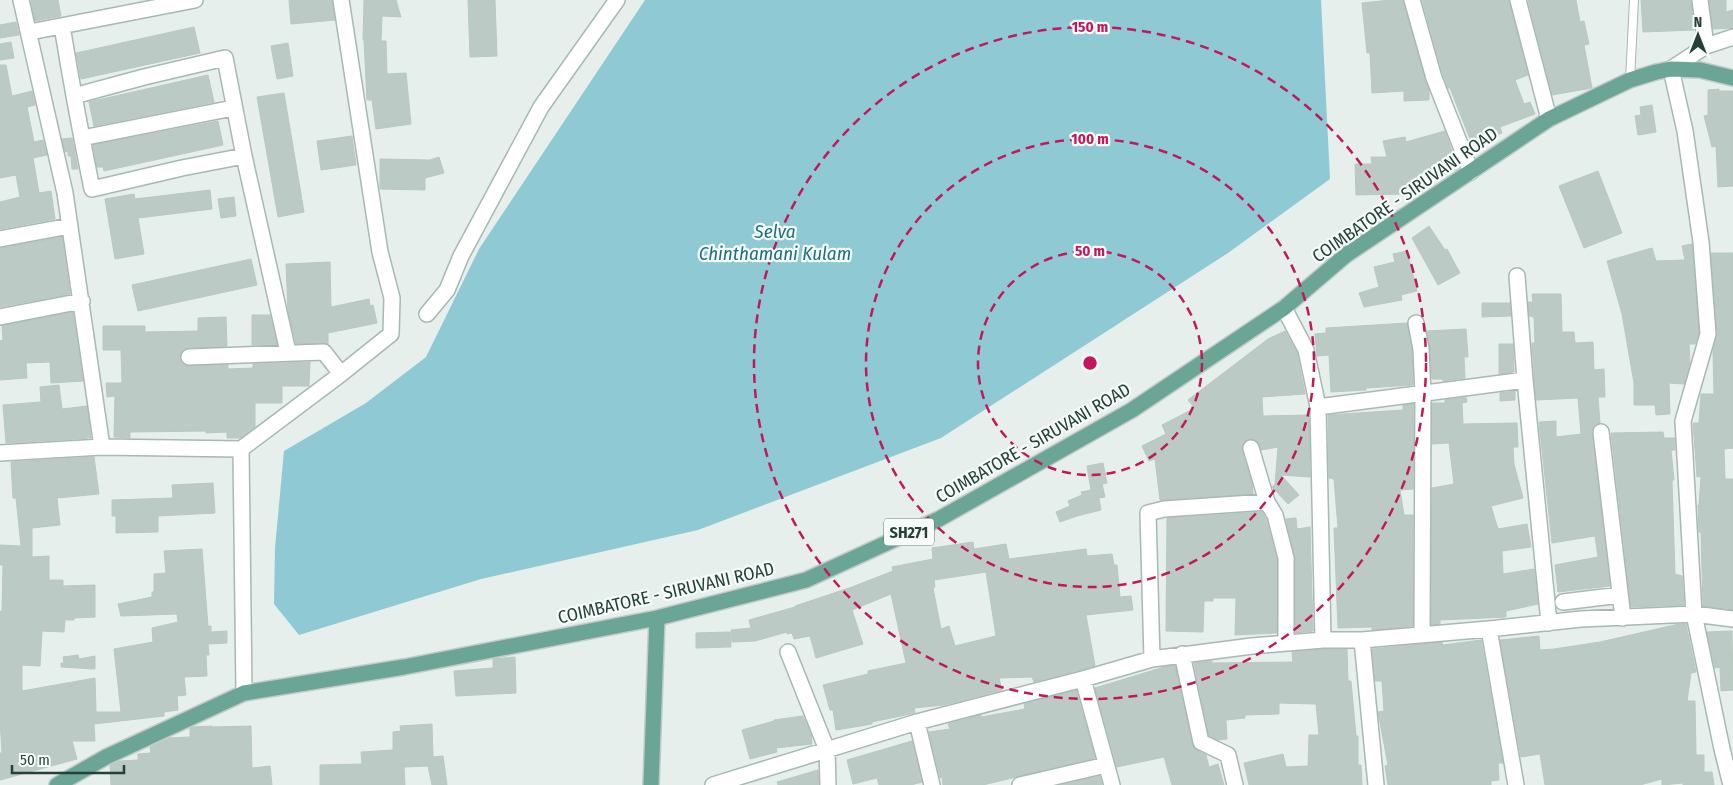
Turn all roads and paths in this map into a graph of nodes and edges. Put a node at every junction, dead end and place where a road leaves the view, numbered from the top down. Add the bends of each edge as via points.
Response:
1 (21, 0) edge
2 (195, 0) edge
3 (341, 0) edge
4 (617, 0) edge
5 (1412, 0) edge
6 (1518, 0) edge
7 (1634, 0) edge
8 (1700, 0) edge
9 (62, 26) junction
10 (30, 32) junction
11 (1733, 37) edge
12 (1706, 46) junction
13 (1671, 69) junction
14 (1733, 78) edge
15 (1630, 80) junction
16 (74, 96) junction
17 (233, 108) junction
18 (1549, 119) junction
19 (82, 138) junction
20 (244, 156) junction
21 (1471, 172) junction
22 (92, 189) junction
23 (65, 193) junction
24 (70, 226) junction
25 (0, 239) edge
26 (1517, 276) dead end
27 (82, 301) junction
28 (1284, 308) junction
29 (427, 314) dead end
30 (0, 317) edge
31 (1416, 323) dead end
32 (288, 352) junction
33 (189, 357) dead end
34 (341, 374) junction
35 (1525, 380) junction
36 (1423, 394) junction
37 (1318, 407) junction
38 (1600, 432) dead end
39 (102, 447) junction
40 (1251, 448) dead end
41 (241, 449) junction
42 (0, 454) edge
43 (1267, 502) junction
44 (1620, 595) junction
45 (1563, 602) dead end
46 (1694, 614) junction
47 (657, 618) junction
48 (1623, 618) junction
49 (1733, 619) edge
50 (1549, 622) junction
51 (1489, 630) junction
52 (1422, 635) junction
53 (1323, 640) junction
54 (1362, 640) junction
55 (1286, 643) junction
56 (788, 652) dead end
57 (1182, 654) junction
58 (1152, 659) junction
59 (1083, 679) junction
60 (244, 693) junction
61 (917, 722) junction
62 (827, 750) junction
63 (1106, 765) junction
64 (57, 785) edge
65 (651, 785) edge
66 (713, 785) edge
67 (828, 785) edge
68 (932, 785) edge
69 (1020, 785) edge
70 (1112, 785) edge
71 (1235, 785) edge
72 (1376, 785) edge
73 (1516, 785) edge
74 (1731, 785) edge

1 - 10 street
2 - 9 street
3 - 34 street via 380,252 392,298 391,334
4 - 29 street via 541,107 461,256 447,290
5 - 21 street via 1434,78
6 - 18 street
7 - 15 lane
8 - 12 street
9 - 10 street
9 - 16 street
10 - 23 street
11 - 12 street
12 - 13 street
13 - 14 main road, COIMBATORE - SIRUVANI ROAD / SH271 via 1700,70
13 - 15 main road, COIMBATORE - SIRUVANI ROAD / SH271
13 - 46 street via 1685,131 1701,242 1708,334 1683,421
15 - 18 main road, COIMBATORE - SIRUVANI ROAD / SH271
16 - 17 street via 225,58
16 - 19 street
17 - 19 street
17 - 20 street
18 - 21 main road, COIMBATORE - SIRUVANI ROAD / SH271
19 - 22 street
20 - 22 street
20 - 32 street
21 - 28 main road, COIMBATORE - SIRUVANI ROAD / SH271 via 1346,255
22 - 23 street
23 - 24 street
24 - 25 street
24 - 27 street
26 - 35 street
27 - 30 street
27 - 39 street
28 - 37 street via 1306,350
28 - 47 main road, COIMBATORE - SIRUVANI ROAD / SH271 via 1132,410 939,519 806,580
31 - 36 street
32 - 33 street
32 - 34 street via 324,352
34 - 41 street
35 - 36 street
35 - 50 street
36 - 37 street
36 - 52 street
37 - 53 street
38 - 44 street
39 - 41 street
39 - 42 street
40 - 43 street
41 - 60 street
43 - 55 street via 1275,514 1286,558
43 - 58 street via 1164,509 1148,513
44 - 45 street
44 - 48 street
46 - 48 street
46 - 49 street
46 - 74 street
47 - 60 main road, COIMBATORE - SIRUVANI ROAD / SH271 via 404,667
47 - 65 main road
48 - 50 street
50 - 51 street
51 - 52 street
51 - 73 street
52 - 54 street
53 - 54 street
53 - 55 street
54 - 72 street
55 - 57 street
56 - 62 street
57 - 58 street
57 - 71 street via 1201,742 1228,755
58 - 59 street
59 - 61 street
59 - 63 street
60 - 64 main road, COIMBATORE - SIRUVANI ROAD / SH271 via 106,757
61 - 62 street
61 - 68 street
62 - 66 street
62 - 67 street
63 - 69 street
63 - 70 street

